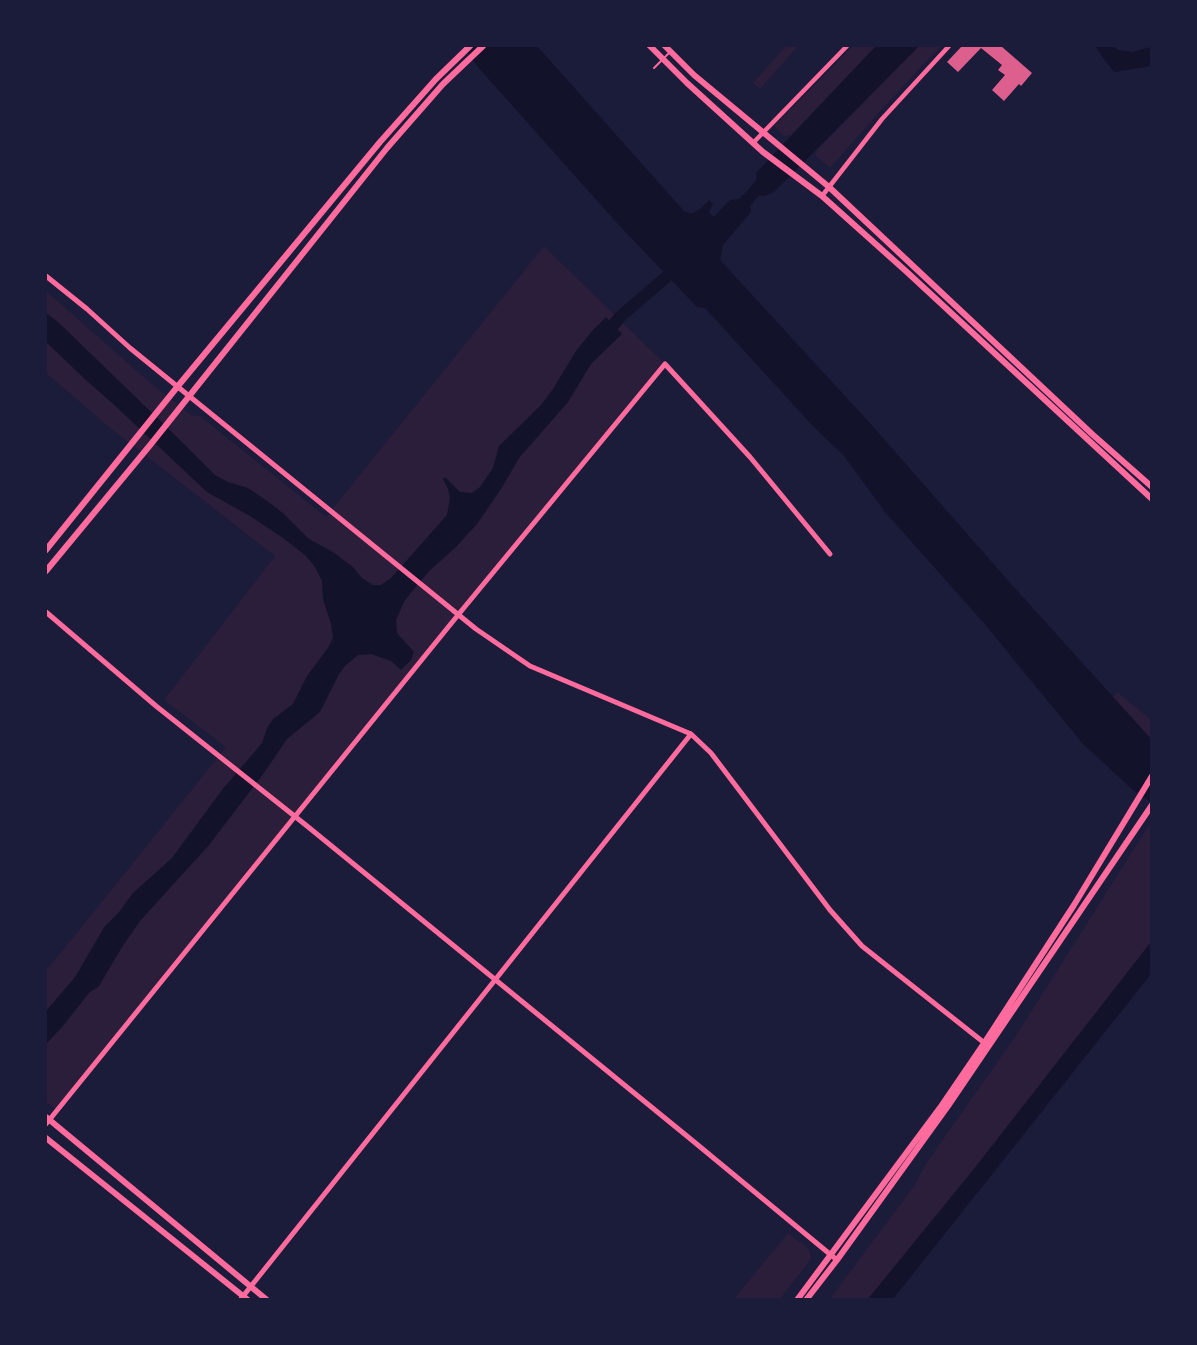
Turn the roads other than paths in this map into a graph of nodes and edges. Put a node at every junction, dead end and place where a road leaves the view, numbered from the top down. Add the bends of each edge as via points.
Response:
1 (470, 46) edge
2 (483, 46) edge
3 (650, 46) edge
4 (665, 46) edge
5 (847, 46) edge
6 (949, 46) edge
7 (670, 52) junction
8 (663, 59) junction
9 (654, 68) dead end
10 (763, 133) junction
11 (753, 143) junction
12 (829, 187) junction
13 (822, 196) junction
14 (46, 276) edge
15 (178, 386) junction
16 (188, 396) junction
17 (1152, 487) edge
18 (1152, 499) edge
19 (46, 550) edge
20 (830, 554) dead end
21 (46, 571) edge
22 (46, 612) edge
23 (458, 615) junction
24 (691, 734) junction
25 (1152, 776) edge
26 (1152, 805) edge
27 (295, 817) junction
28 (496, 980) junction
29 (987, 1044) junction
30 (47, 1120) edge
31 (46, 1138) edge
32 (834, 1258) junction
33 (250, 1286) junction
34 (243, 1298) edge
35 (267, 1300) edge
36 (797, 1300) edge
37 (806, 1300) edge

1 - 15 main road via 380,142
2 - 16 main road via 387,148
3 - 8 main road
4 - 7 main road
5 - 10 street
6 - 12 street via 882,119
7 - 8 lane
7 - 10 main road
8 - 9 lane
8 - 11 main road
10 - 11 street
10 - 12 main road
11 - 13 main road
12 - 13 street
12 - 17 main road
13 - 18 main road
14 - 15 street
15 - 16 street
15 - 19 main road
16 - 21 main road
16 - 23 street
20 - 23 street via 665,364
22 - 27 street
23 - 24 street via 530,666
23 - 27 street
24 - 28 street
24 - 29 street via 711,753 862,946
25 - 29 main road
26 - 29 main road
27 - 28 street
27 - 30 street
28 - 32 street
28 - 33 street
29 - 32 main road via 948,1106
30 - 33 main road
31 - 34 main road
32 - 36 main road
32 - 37 main road
33 - 34 street
33 - 35 main road

